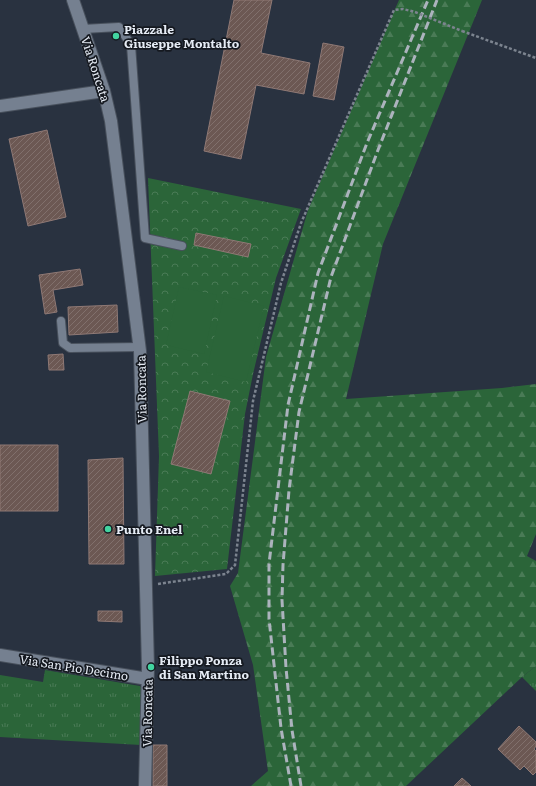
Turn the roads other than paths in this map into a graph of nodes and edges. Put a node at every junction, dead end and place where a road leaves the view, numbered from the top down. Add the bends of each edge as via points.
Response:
1 (73, 0) edge
2 (83, 29) junction
3 (104, 91) junction
4 (0, 106) edge
5 (182, 246) dead end
6 (61, 321) dead end
7 (140, 347) junction
8 (0, 655) edge
9 (148, 679) junction
10 (145, 786) edge

1 - 2 street, Via Roncata
2 - 3 street, Via Roncata
2 - 5 lane via 119,27 131,45 145,238
3 - 4 street
3 - 7 street, Via Roncata via 111,121
6 - 7 lane via 63,343 70,348
7 - 9 street, Via Roncata
8 - 9 street, Via San Pio Decimo
9 - 10 street, Via Roncata

